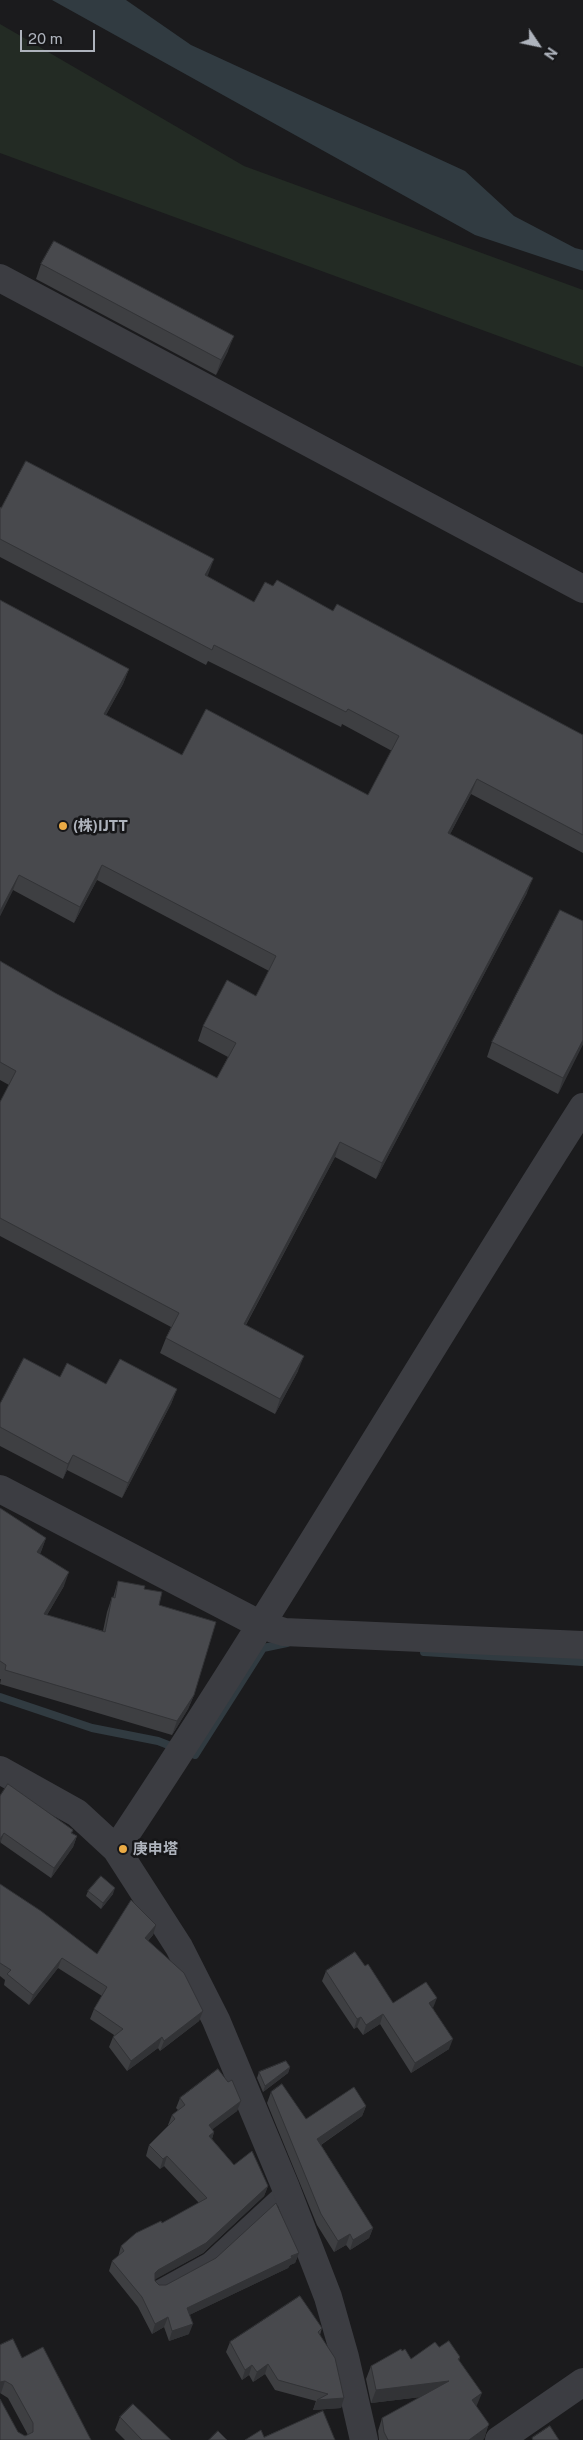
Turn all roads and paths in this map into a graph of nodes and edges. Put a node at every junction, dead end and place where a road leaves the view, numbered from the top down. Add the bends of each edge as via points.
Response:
1 (0, 278) edge
2 (583, 589) edge
3 (583, 1107) edge
4 (0, 1489) edge
5 (261, 1625) junction
6 (583, 1645) edge
7 (0, 1770) edge
8 (116, 1849) junction
9 (286, 2188) junction
10 (159, 2287) edge
11 (583, 2382) edge
12 (364, 2440) edge
13 (499, 2440) edge

1 - 2 street
3 - 5 street via 486,1258
4 - 5 street
5 - 6 street via 284,1632
5 - 8 street
7 - 8 street via 77,1813
8 - 9 street via 179,1947 216,2020
9 - 10 lane via 208,2260
9 - 12 street via 328,2297 346,2357
11 - 13 street

